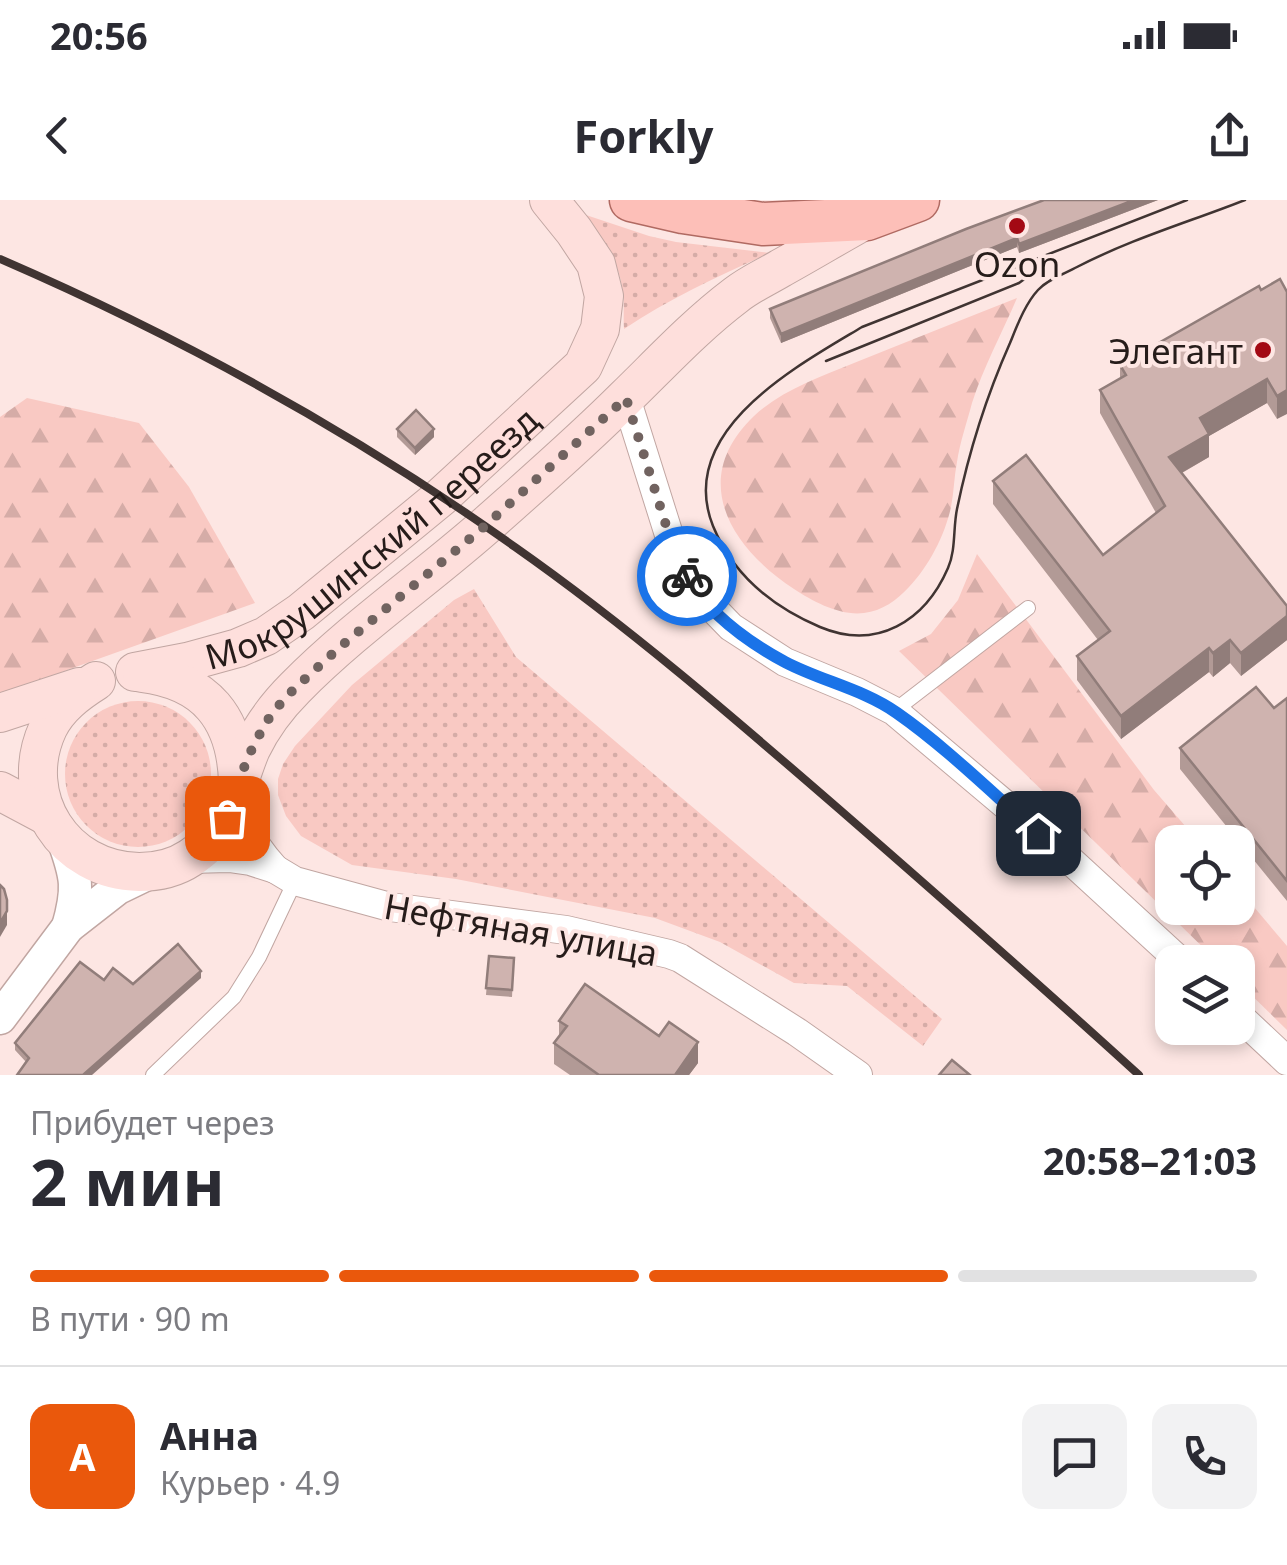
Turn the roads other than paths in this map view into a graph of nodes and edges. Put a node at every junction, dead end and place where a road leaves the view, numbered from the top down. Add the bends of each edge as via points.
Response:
1 (549, 200) edge
2 (631, 200) edge
3 (826, 200) edge
4 (918, 200) edge
5 (867, 219) junction
6 (626, 398) junction
7 (1028, 608) dead end
8 (135, 672) junction
9 (96, 682) junction
10 (894, 711) junction
11 (0, 713) edge
12 (0, 790) edge
13 (235, 793) junction
14 (55, 828) junction
15 (190, 858) junction
16 (151, 872) junction
17 (285, 875) junction
18 (68, 928) junction
19 (1162, 945) edge
20 (0, 1018) edge
21 (1255, 1031) edge
22 (1287, 1060) edge
23 (153, 1075) edge
24 (858, 1075) edge

1 - 8 main road, Мокрушинский переезд via 596,264 604,296 600,329 582,366 441,497 266,636
2 - 5 main road via 763,224
3 - 5 street
4 - 5 main road
5 - 6 main road, Мокрушинский переезд via 738,293
6 - 10 street via 676,557 696,591 731,627 786,662
6 - 13 main road, Мокрушинский переезд via 294,689 254,744
7 - 10 lane
8 - 9 main road
8 - 13 main road via 186,685 217,711 237,758
9 - 11 main road
9 - 14 main road via 63,706 40,752 41,798
10 - 19 street
12 - 14 main road
13 - 15 main road via 216,835
13 - 17 street via 244,828
14 - 16 main road via 80,855 102,866
14 - 18 street via 75,872
15 - 16 main road
15 - 17 street, Нефтяная улица via 239,860
16 - 18 street via 118,888
17 - 23 lane via 259,958 234,997
17 - 24 street, Нефтяная улица via 390,907 566,930 669,954
18 - 20 street
21 - 22 street

